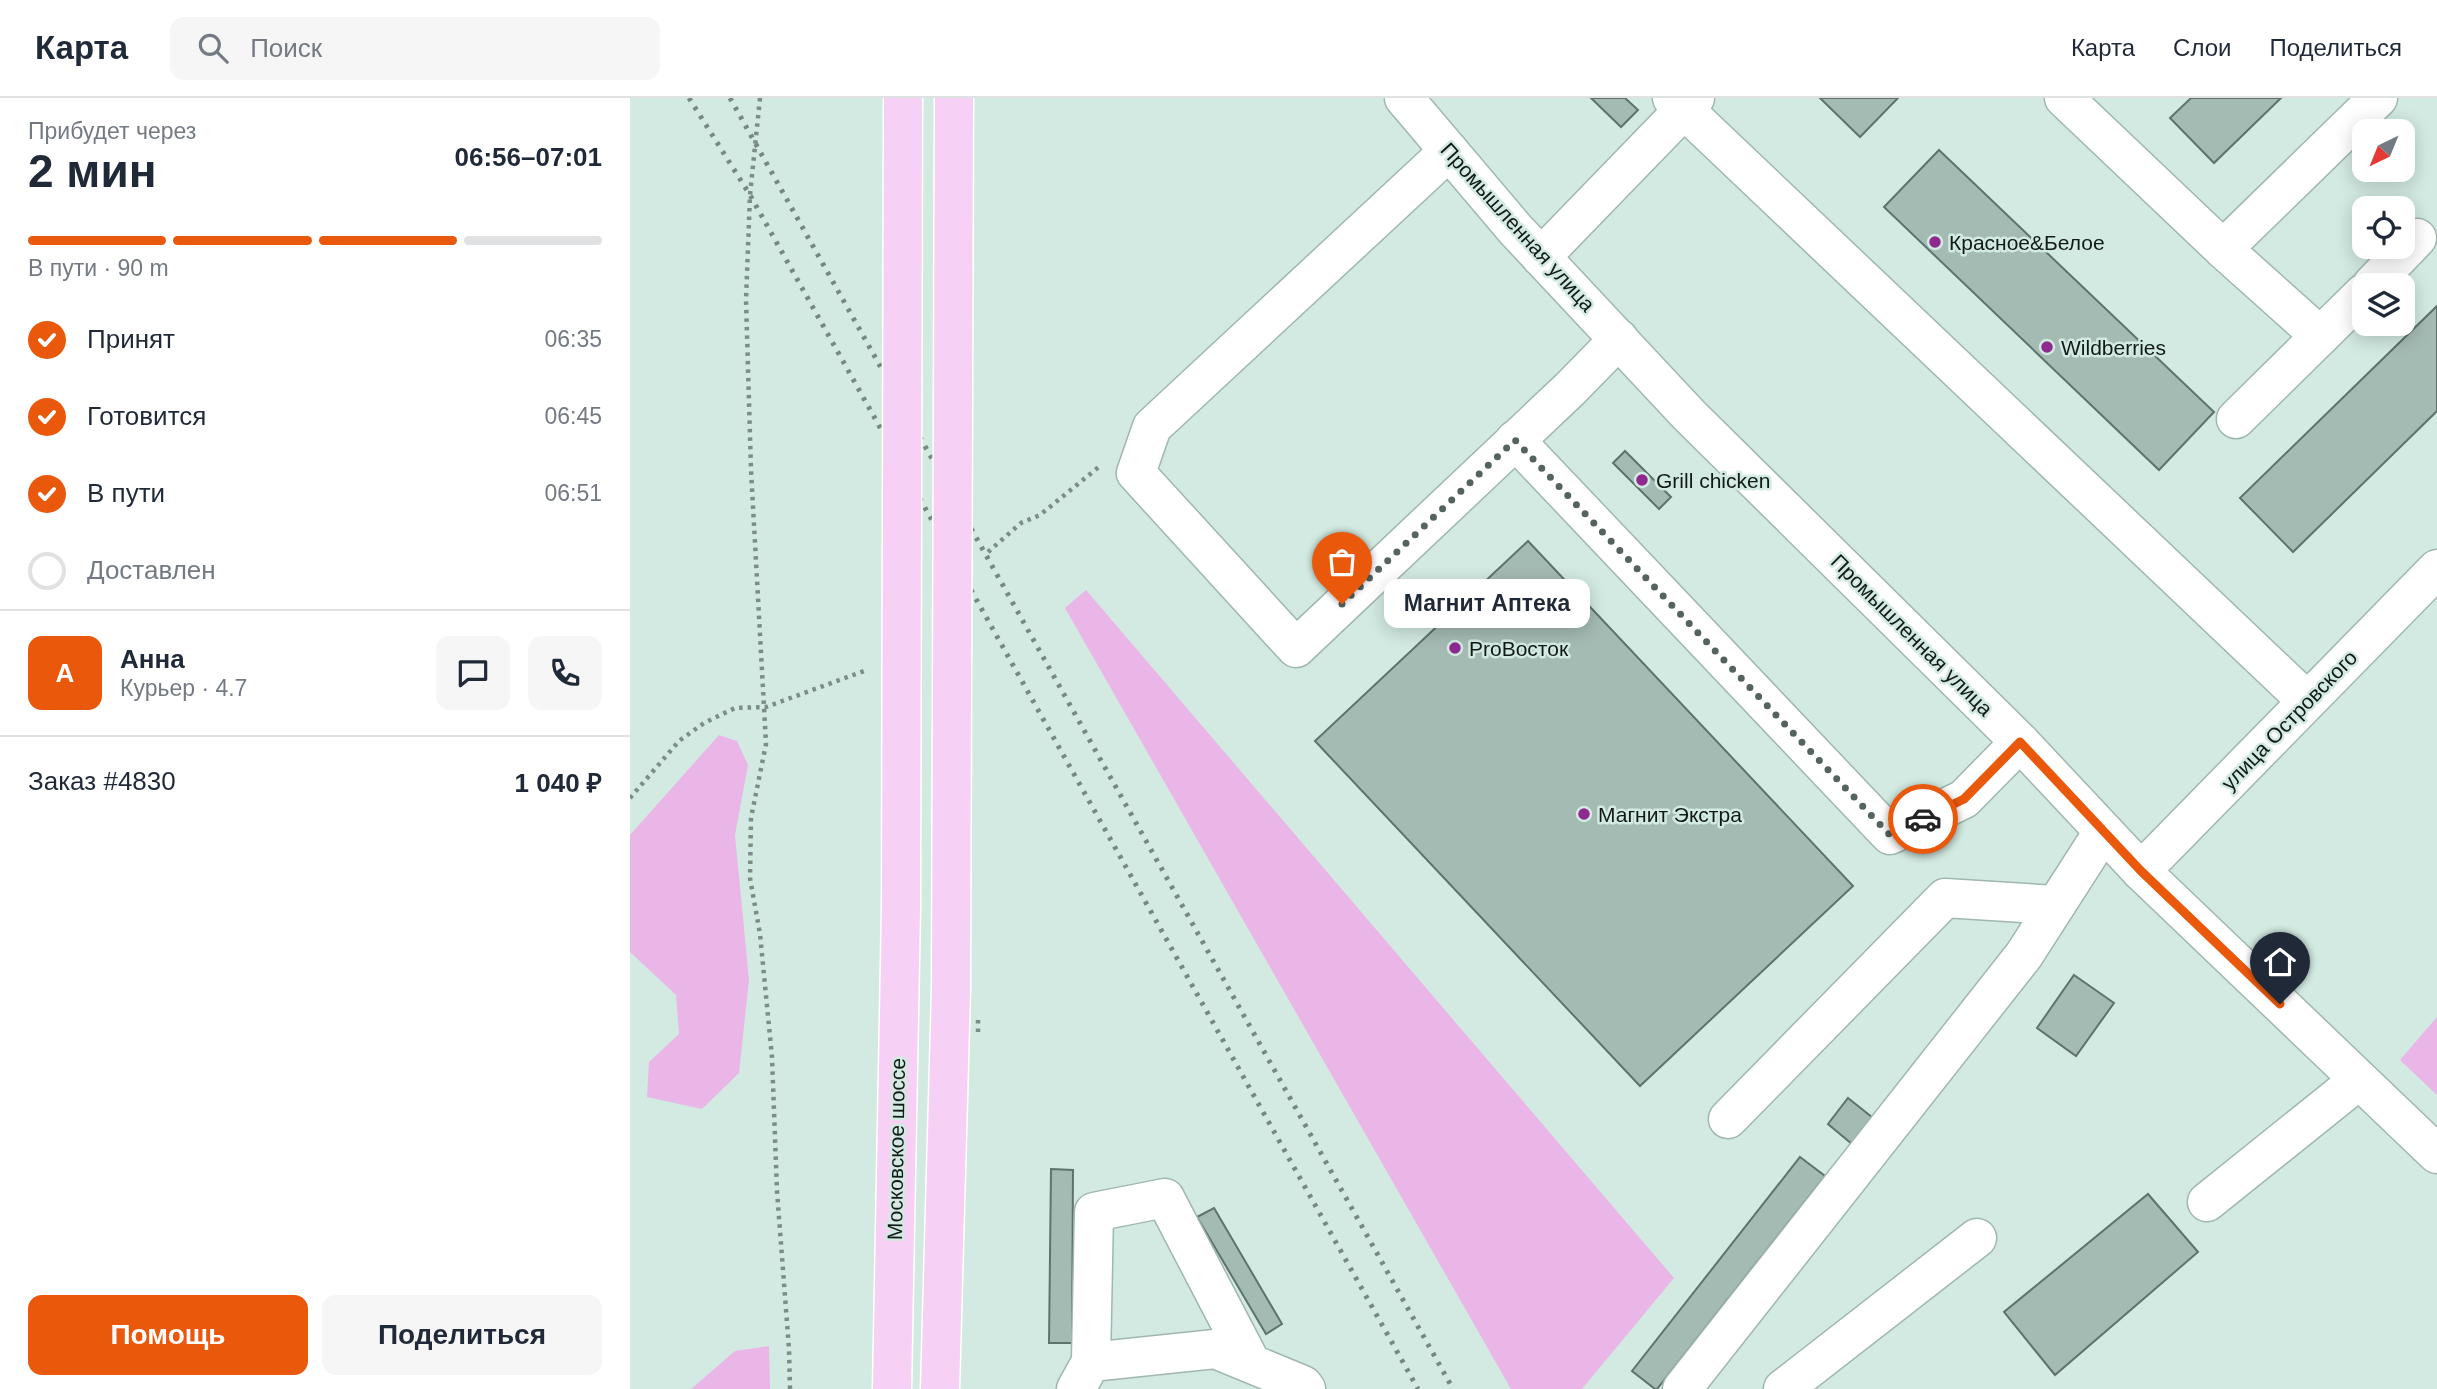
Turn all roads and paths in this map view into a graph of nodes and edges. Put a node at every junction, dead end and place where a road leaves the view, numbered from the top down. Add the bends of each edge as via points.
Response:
1 (760, 98) edge
2 (903, 98) edge
3 (954, 98) edge
4 (1404, 98) edge
5 (2064, 98) edge
6 (2378, 98) edge
7 (1684, 102) edge
8 (1449, 151) junction
9 (2417, 238) dead end
10 (2222, 249) junction
11 (1541, 257) junction
12 (2383, 273) edge
13 (2352, 305) edge
14 (2320, 336) junction
15 (1619, 339) junction
16 (2236, 419) dead end
17 (1515, 440) junction
18 (2437, 569) edge
19 (2307, 701) junction
20 (766, 707) junction
21 (2020, 742) junction
22 (630, 798) edge
23 (2103, 832) junction
24 (2141, 871) junction
25 (2056, 905) junction
26 (2359, 1080) junction
27 (1728, 1119) dead end
28 (2437, 1154) edge
29 (2207, 1202) dead end
30 (1977, 1238) dead end
31 (1251, 1363) junction
32 (1084, 1375) edge
33 (790, 1389) edge
34 (892, 1389) edge
35 (940, 1389) edge
36 (1306, 1389) edge
37 (1682, 1389) edge
38 (1783, 1389) edge

1 - 20 path via 746,300
2 - 34 main road, Московское шоссе, bridge via 901,908
3 - 35 main road, bridge via 951,990
4 - 8 street, Промышленная улица
5 - 10 street
6 - 10 street
7 - 11 street
7 - 19 street
8 - 11 street, Промышленная улица
8 - 17 street via 1152,427 1136,473 1296,648
9 - 12 street
10 - 14 street
11 - 15 street, Промышленная улица
13 - 14 street
14 - 16 street
15 - 17 street
15 - 21 street, Промышленная улица via 1689,415
17 - 21 street via 1890,835 1964,799
18 - 19 street, улица Островского
19 - 24 street, улица Островского
20 - 22 path via 735,708 704,723 679,741
20 - 33 path via 766,744 751,818 750,878 772,1057
21 - 23 street, Промышленная улица
23 - 24 street, Промышленная улица
23 - 25 street
24 - 26 street, Промышленная улица
25 - 27 street via 1945,898
25 - 37 street via 2024,955
26 - 28 street, Промышленная улица
26 - 29 street
30 - 38 street
31 - 32 street via 1215,1349
31 - 32 street via 1165,1198 1094,1212
31 - 36 street

